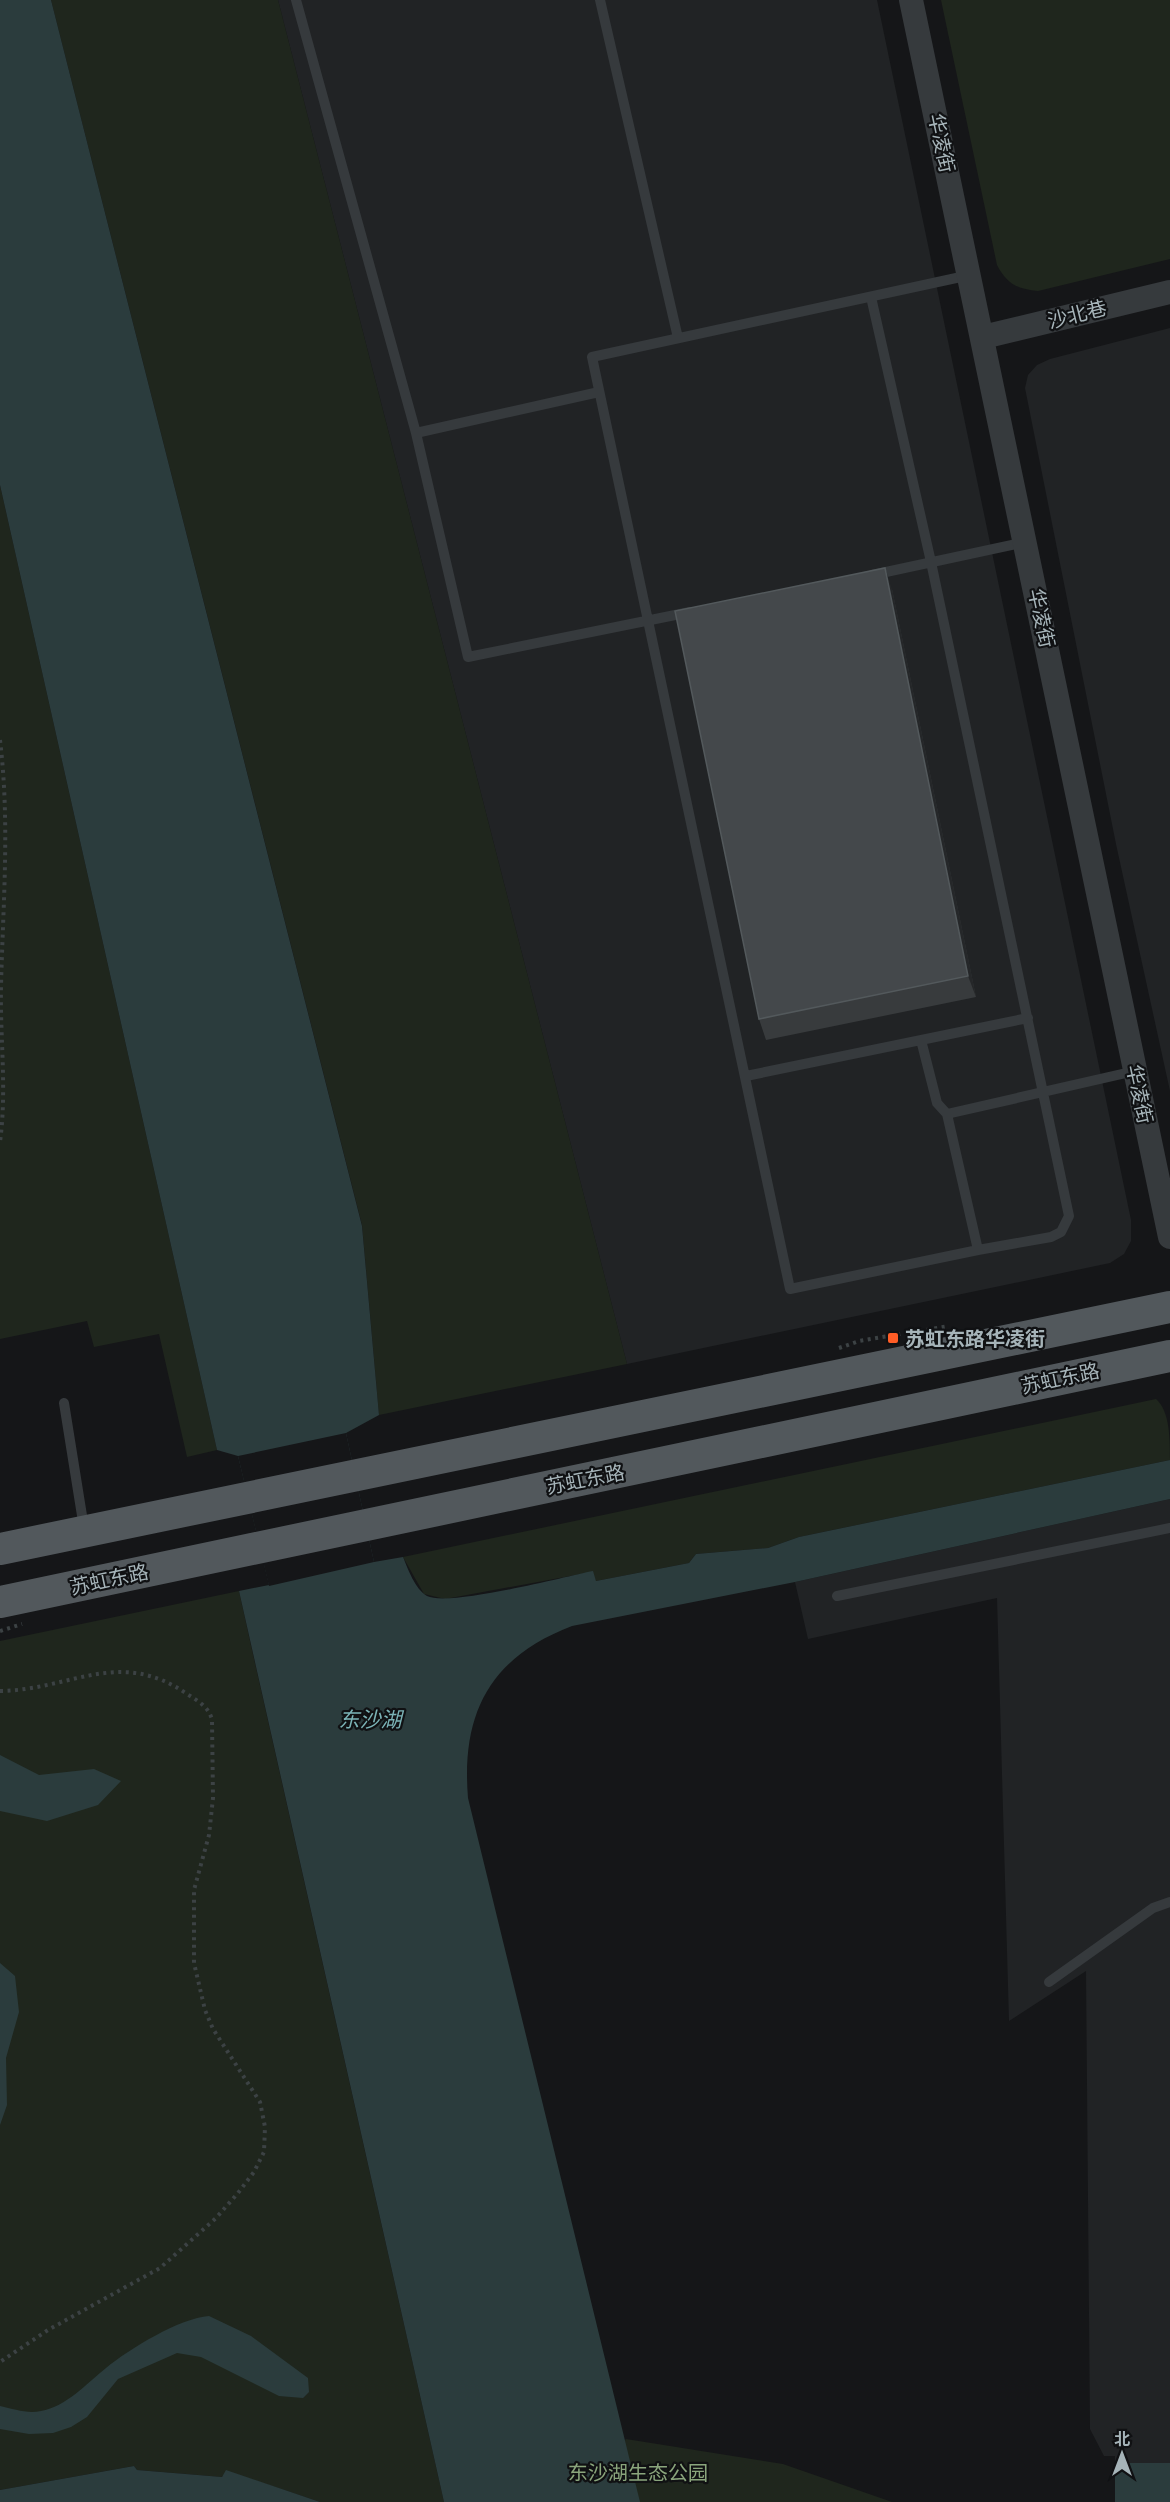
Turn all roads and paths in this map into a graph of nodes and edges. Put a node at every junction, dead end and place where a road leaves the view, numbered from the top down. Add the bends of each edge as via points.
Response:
1 (296, 0) edge
2 (600, 0) edge
3 (911, 0) edge
4 (970, 275) junction
5 (1170, 292) edge
6 (871, 297) junction
7 (983, 337) junction
8 (678, 338) junction
9 (599, 392) junction
10 (416, 433) junction
11 (1026, 542) junction
12 (931, 562) junction
13 (864, 576) edge
14 (705, 609) edge
15 (649, 621) junction
16 (0, 740) edge
17 (1028, 1018) junction
18 (921, 1040) junction
19 (1136, 1071) junction
20 (746, 1076) junction
21 (1043, 1091) junction
22 (947, 1114) junction
23 (0, 1142) edge
24 (1170, 1237) edge
25 (978, 1250) junction
26 (1170, 1307) edge
27 (1170, 1356) edge
28 (64, 1403) dead end
29 (1170, 1528) edge
30 (85, 1532) junction
31 (0, 1549) edge
32 (837, 1596) dead end
33 (0, 1602) edge
34 (0, 1691) edge
35 (1170, 1902) edge
36 (1049, 1982) dead end
37 (0, 2361) edge

1 - 10 lane
2 - 8 lane
3 - 4 street, 华凌街
4 - 6 lane
4 - 7 street, 华凌街
5 - 7 street, 沙北巷
6 - 8 lane
6 - 12 lane
7 - 11 street, 华凌街
8 - 9 lane via 592,357
9 - 10 lane
9 - 15 lane
10 - 15 lane via 468,657
11 - 12 lane
11 - 19 street, 华凌街
12 - 13 lane
12 - 17 lane
14 - 15 lane
15 - 20 lane
16 - 23 path via 6,790 7,857
17 - 18 lane
17 - 21 lane
18 - 20 lane
18 - 22 lane via 937,1103
19 - 21 lane
19 - 24 street, 华凌街
20 - 25 lane via 790,1289
21 - 22 lane
21 - 25 lane via 1070,1216 1066,1226 1051,1237
22 - 25 lane
26 - 30 main road
27 - 33 main road, 苏虹东路
28 - 30 lane
29 - 32 lane
30 - 31 main road
34 - 37 path via 42,1687 98,1672 125,1671 161,1680 208,1710 212,1720 213,1798 209,1835 194,1890 194,1963 213,2029 260,2102 266,2142 259,2164 238,2193 159,2268
35 - 36 lane via 1153,1908

